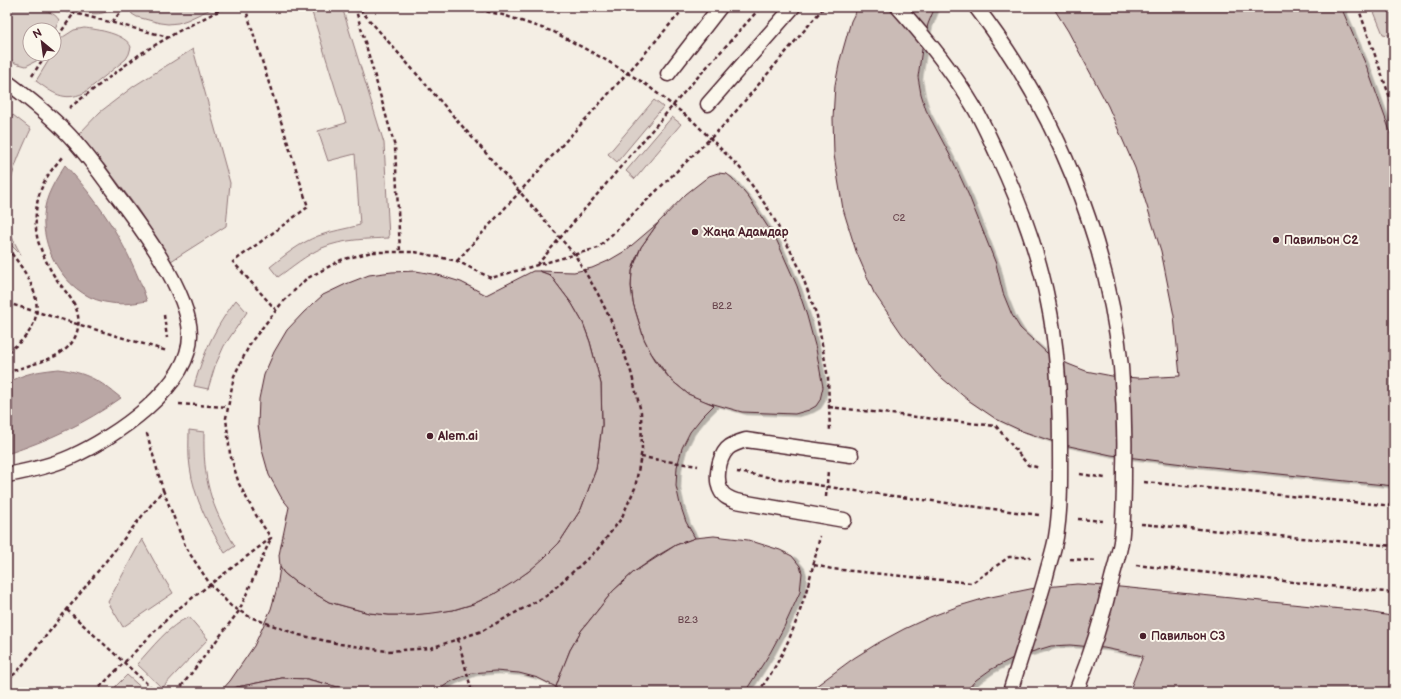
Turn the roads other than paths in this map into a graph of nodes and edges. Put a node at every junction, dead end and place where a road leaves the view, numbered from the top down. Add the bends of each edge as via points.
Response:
1 (720, 7) edge
2 (793, 7) edge
3 (898, 7) edge
4 (976, 7) edge
5 (668, 74) dead end
6 (7, 82) edge
7 (708, 104) dead end
8 (851, 455) dead end
9 (7, 475) edge
10 (844, 520) dead end
11 (1010, 692) edge
12 (1076, 692) edge

1 - 5 lane
2 - 7 lane
3 - 11 lane via 920,31 972,104 1008,177 1025,220 1048,302 1058,386 1060,499 1056,538
4 - 12 lane via 1023,75 1052,130 1077,187 1097,245 1121,367 1125,429 1121,543 1104,612
6 - 9 lane via 65,131 128,210 168,271 180,295 190,335 187,354 166,389 124,426 70,457 43,467
8 - 10 lane via 746,440 737,442 727,450 719,469 718,481 726,498

